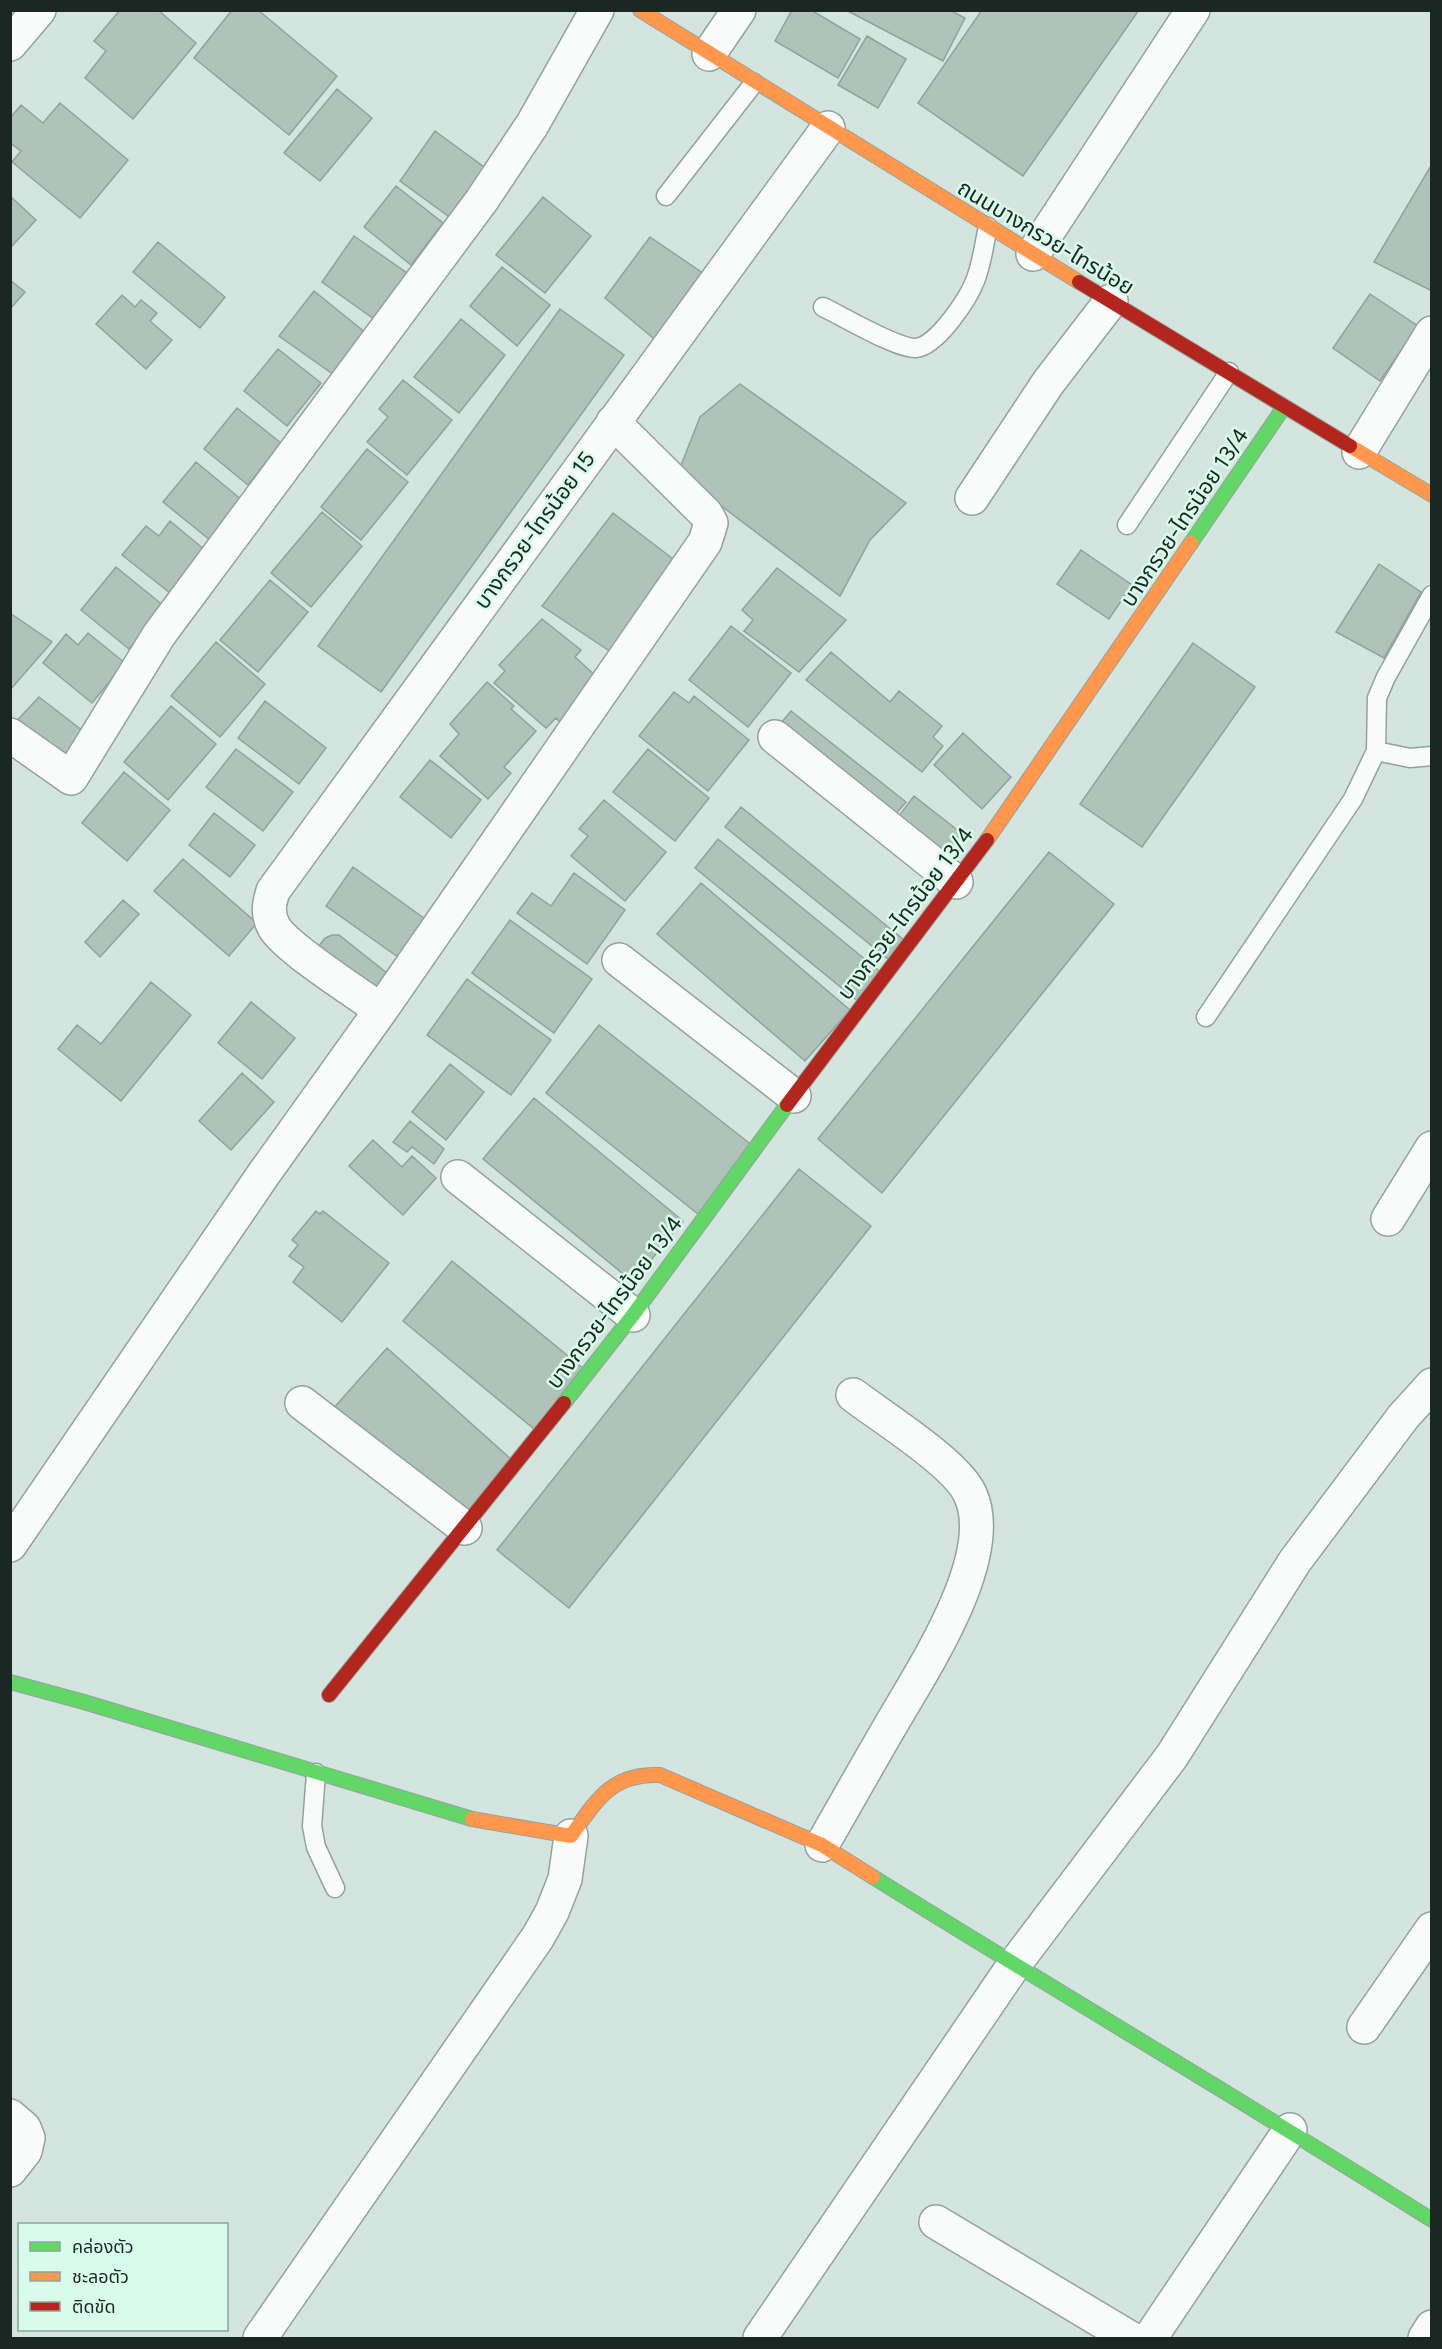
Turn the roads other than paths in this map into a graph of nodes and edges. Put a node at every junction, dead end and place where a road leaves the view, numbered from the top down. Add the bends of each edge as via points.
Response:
1 (39, 10) edge
2 (597, 10) edge
3 (640, 10) edge
4 (739, 10) edge
5 (1194, 10) edge
6 (10, 44) edge
7 (709, 54) junction
8 (754, 82) junction
9 (828, 129) junction
10 (666, 196) dead end
11 (988, 227) junction
12 (1033, 254) junction
13 (1111, 301) junction
14 (823, 307) dead end
15 (1431, 333) edge
16 (1229, 372) junction
17 (1284, 407) junction
18 (613, 422) junction
19 (1359, 452) junction
20 (1431, 495) edge
21 (972, 498) dead end
22 (1127, 525) dead end
23 (1431, 595) edge
24 (10, 735) edge
25 (775, 737) dead end
26 (1376, 751) junction
27 (1431, 756) edge
28 (956, 882) junction
29 (619, 960) dead end
30 (381, 1010) junction
31 (1206, 1017) dead end
32 (794, 1096) junction
33 (1431, 1148) edge
34 (458, 1177) dead end
35 (1388, 1219) dead end
36 (633, 1315) junction
37 (1431, 1385) edge
38 (853, 1395) dead end
39 (302, 1403) dead end
40 (465, 1528) junction
41 (10, 1545) edge
42 (10, 1682) edge
43 (329, 1695) dead end
44 (316, 1773) junction
45 (571, 1836) junction
46 (822, 1845) junction
47 (335, 1888) dead end
48 (1431, 1929) edge
49 (1014, 1965) junction
50 (1364, 2027) dead end
51 (10, 2116) edge
52 (1290, 2130) junction
53 (10, 2170) edge
54 (1431, 2220) edge
55 (936, 2222) dead end
56 (1431, 2327) edge
57 (260, 2338) edge
58 (760, 2338) edge
59 (1130, 2338) edge
60 (1150, 2338) edge
61 (1425, 2338) edge

1 - 6 street
2 - 24 street via 532,125 483,200 159,634 71,778
3 - 7 street, ถนนบางกรวย-ไทรน้อย
4 - 7 street
5 - 12 street
7 - 8 street, ถนนบางกรวย-ไทรน้อย
8 - 9 street, ถนนบางกรวย-ไทรน้อย
8 - 10 lane
9 - 11 street, ถนนบางกรวย-ไทรน้อย
9 - 18 street, บางกรวย-ไทรน้อย 15
11 - 12 street, ถนนบางกรวย-ไทรน้อย
11 - 14 lane via 975,281 955,316 931,342 917,348 902,345
12 - 13 street, ถนนบางกรวย-ไทรน้อย
13 - 16 street, ถนนบางกรวย-ไทรน้อย
13 - 21 street via 1048,383
15 - 19 street
16 - 17 street, ถนนบางกรวย-ไทรน้อย
16 - 22 lane
17 - 19 street, ถนนบางกรวย-ไทรน้อย
17 - 28 street, บางกรวย-ไทรน้อย 13/4
18 - 30 street via 706,514 710,531
18 - 30 street, บางกรวย-ไทรน้อย 15 via 273,891 268,904 270,916 281,938
19 - 20 street, ถนนบางกรวย-ไทรน้อย
23 - 26 lane via 1377,698
25 - 28 street
26 - 27 lane via 1410,758
26 - 31 lane via 1353,799
28 - 32 street, บางกรวย-ไทรน้อย 13/4
29 - 32 street
30 - 41 street
32 - 36 street, บางกรวย-ไทรน้อย 13/4
33 - 35 street
34 - 36 street
36 - 40 street, บางกรวย-ไทรน้อย 13/4
37 - 49 street via 1295,1561 1172,1756
38 - 46 street via 951,1468 970,1493 978,1522 970,1568 947,1628
39 - 40 street
40 - 43 street, บางกรวย-ไทรน้อย 13/4
42 - 44 street
44 - 45 street via 453,1815
44 - 47 lane via 312,1826 316,1847
45 - 46 street via 609,1787 642,1773 660,1775
45 - 57 street via 565,1879 538,1937
46 - 49 street
48 - 50 street
49 - 52 street
49 - 58 street
51 - 53 street via 24,2128 28,2138
52 - 54 street
52 - 60 street
55 - 59 street
56 - 61 street

